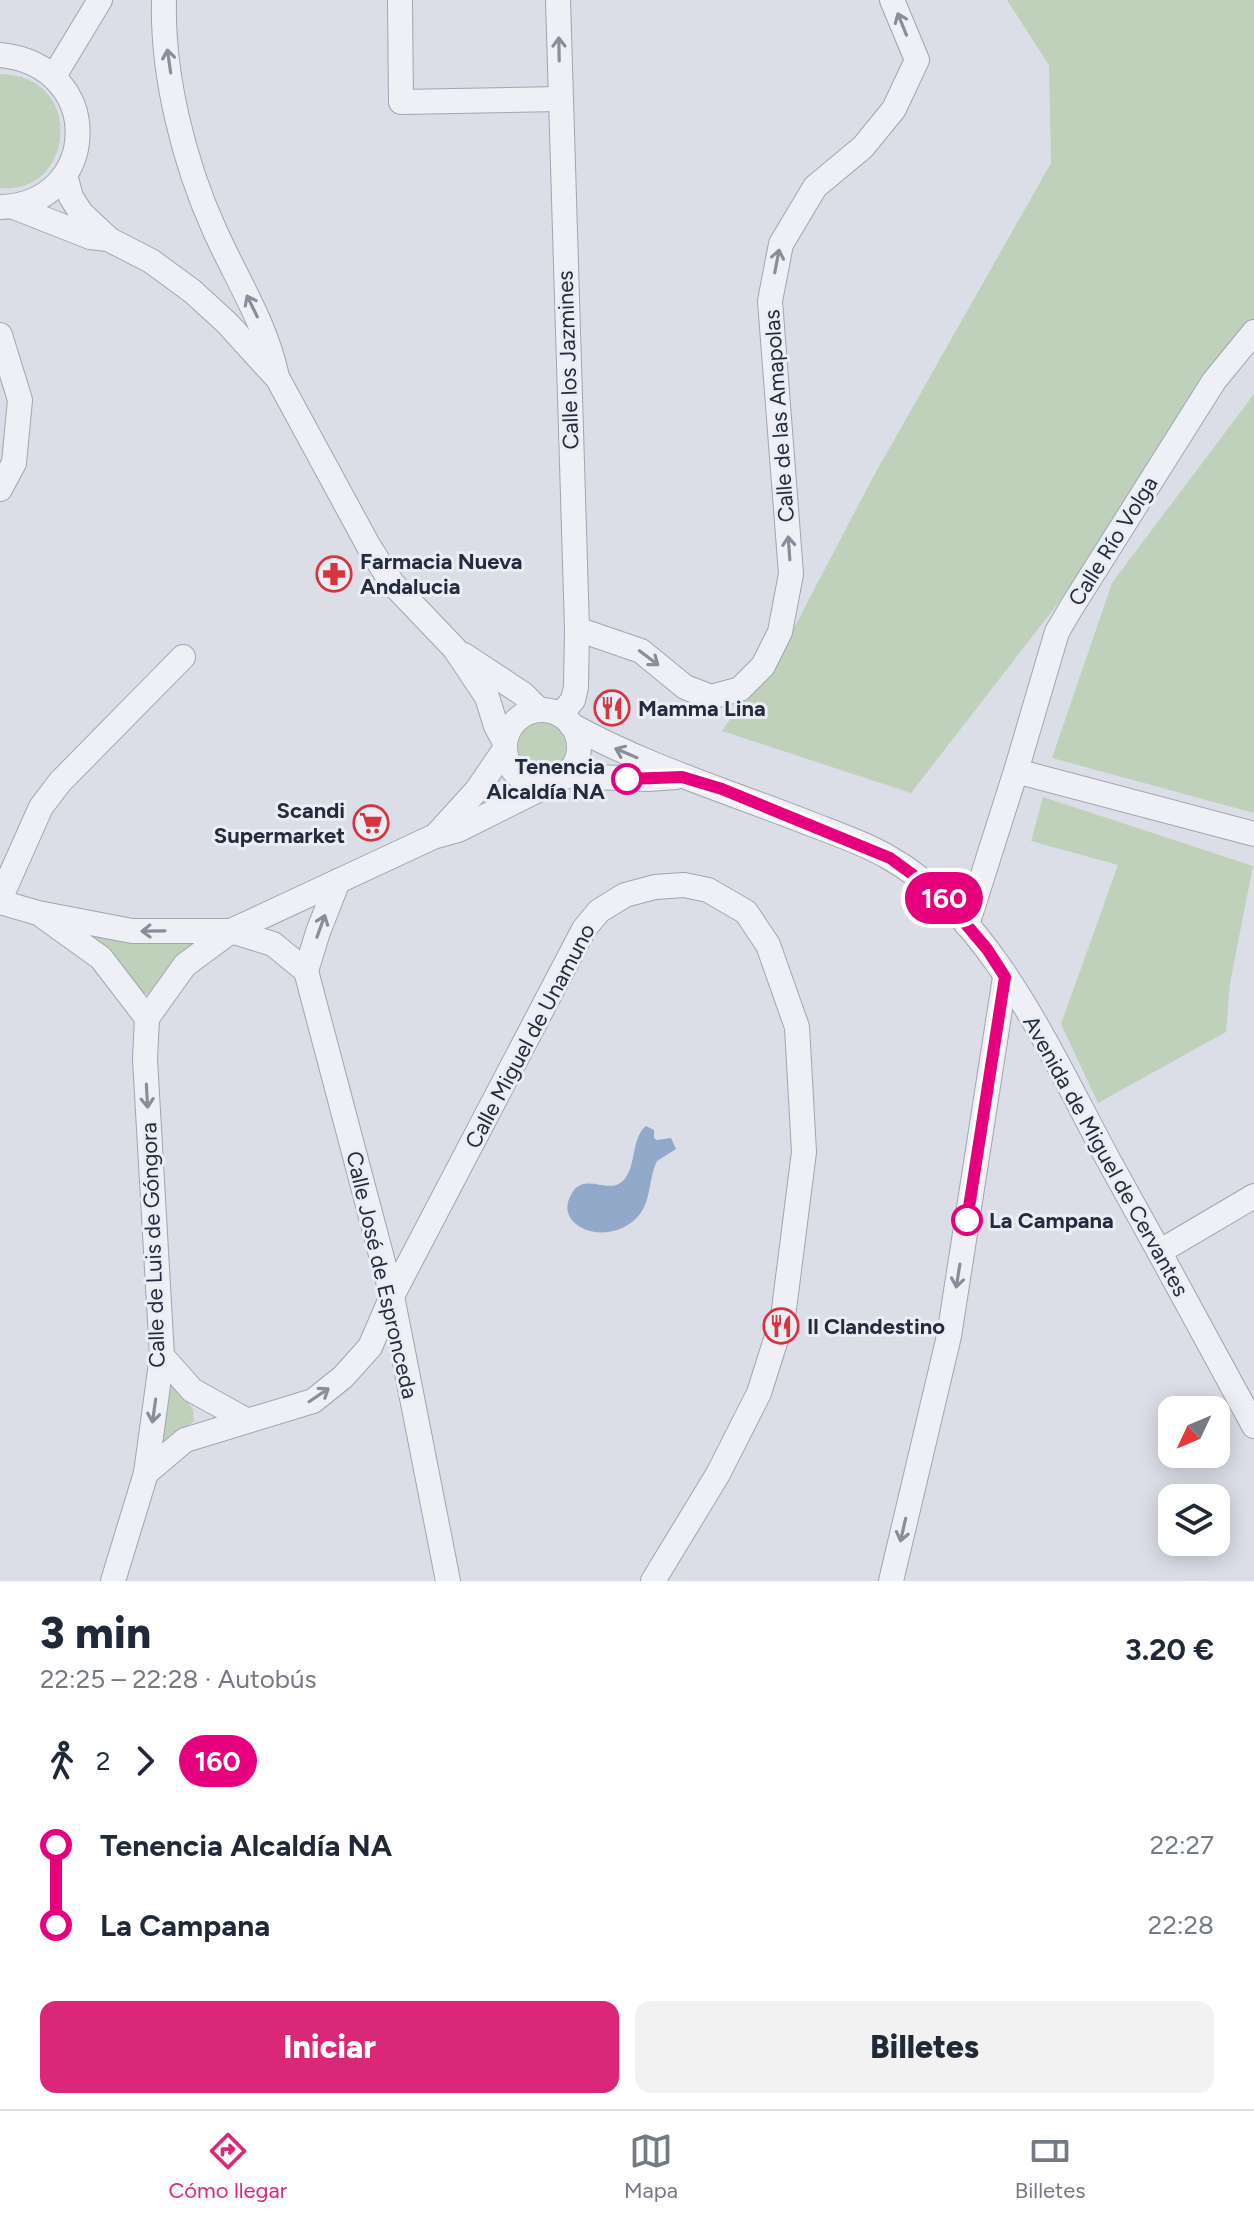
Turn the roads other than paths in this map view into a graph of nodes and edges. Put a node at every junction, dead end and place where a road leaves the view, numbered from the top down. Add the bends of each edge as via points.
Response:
1 (100, 0) edge
2 (164, 0) edge
3 (400, 0) edge
4 (558, 0) edge
5 (892, 0) edge
6 (0, 55) edge
7 (54, 76) junction
8 (559, 99) junction
9 (65, 175) junction
10 (6, 210) edge
11 (110, 240) junction
12 (1254, 332) edge
13 (0, 335) edge
14 (278, 379) junction
15 (0, 489) edge
16 (577, 629) junction
17 (455, 649) junction
18 (183, 657) dead end
19 (557, 717) junction
20 (505, 746) junction
21 (1016, 771) junction
22 (682, 777) junction
23 (558, 780) junction
24 (1254, 834) edge
25 (433, 837) junction
26 (338, 881) junction
27 (0, 901) edge
28 (38, 913) junction
29 (967, 925) junction
30 (231, 931) junction
31 (306, 971) junction
32 (1005, 977) junction
33 (147, 1018) junction
34 (1254, 1196) edge
35 (1159, 1252) junction
36 (392, 1296) junction
37 (162, 1356) junction
38 (246, 1420) junction
39 (1254, 1426) edge
40 (146, 1473) junction
41 (113, 1581) edge
42 (448, 1581) edge
43 (653, 1581) edge
44 (891, 1581) edge

1 - 7 street
14 -> 2 street via 271,345 214,229 186,154 173,93
3 - 8 street via 401,102
8 -> 4 street, Calle los Jazmines
16 -> 5 street, Calle de las Amapolas via 641,651 685,687 711,697 740,689 763,666 780,632 791,574 770,301 781,244 815,187 863,147 894,109 917,60
6 - 7 street via 29,60
7 - 9 street via 76,113 78,134
8 - 16 street, Calle los Jazmines
9 - 10 street via 34,201
9 - 11 street, Avenida de Miguel de Cervantes via 81,213
10 - 11 street, Avenida de Miguel de Cervantes
11 - 14 street, Avenida de Miguel de Cervantes via 192,291
12 - 21 street, Calle Río Volga via 1214,381 1057,632
13 - 15 street via 20,400 14,463
14 - 17 street, Avenida de Miguel de Cervantes via 392,583
16 - 19 street, Calle los Jazmines via 576,687 573,700
17 - 19 street, Avenida de Miguel de Cervantes
17 - 20 street, Avenida de Miguel de Cervantes via 487,697
18 - 27 street via 41,807
19 - 20 street via 516,721
22 -> 19 street, Avenida de Miguel de Cervantes via 608,746
19 - 23 street via 577,735 577,757
20 - 23 street via 520,777 541,784
20 - 25 street via 477,790
21 - 24 street
21 - 29 street, Calle Río Volga
22 - 23 street, Avenida de Miguel de Cervantes
22 - 29 street, Avenida de Miguel de Cervantes via 890,858 942,896
23 - 25 street via 458,830
25 - 26 street
26 - 30 street
31 -> 26 street
27 - 28 street
30 -> 28 street via 132,931
28 - 33 street via 101,958
29 - 32 street, Avenida de Miguel de Cervantes
30 - 31 street via 273,944
30 - 33 street via 185,965
31 - 36 street, Calle José de Espronceda
32 - 35 street, Avenida de Miguel de Cervantes
32 -> 44 street via 949,1336
33 -> 37 street, Calle de Luis de Góngora
34 - 35 street
35 - 39 street, Avenida de Miguel de Cervantes
38 -> 36 street, Calle Miguel de Unamuno via 313,1401 343,1377 370,1347
36 - 42 street, Calle José de Espronceda
36 - 43 street, Calle Miguel de Unamuno via 584,929 599,911 625,895 684,885 708,890 746,912 768,945 797,1027 804,1152 783,1317 759,1393 718,1474
37 - 38 street via 192,1390
37 -> 40 street, Calle de Luis de Góngora
38 - 40 street, Calle Miguel de Unamuno via 185,1440
40 - 41 street, Calle de Luis de Góngora

